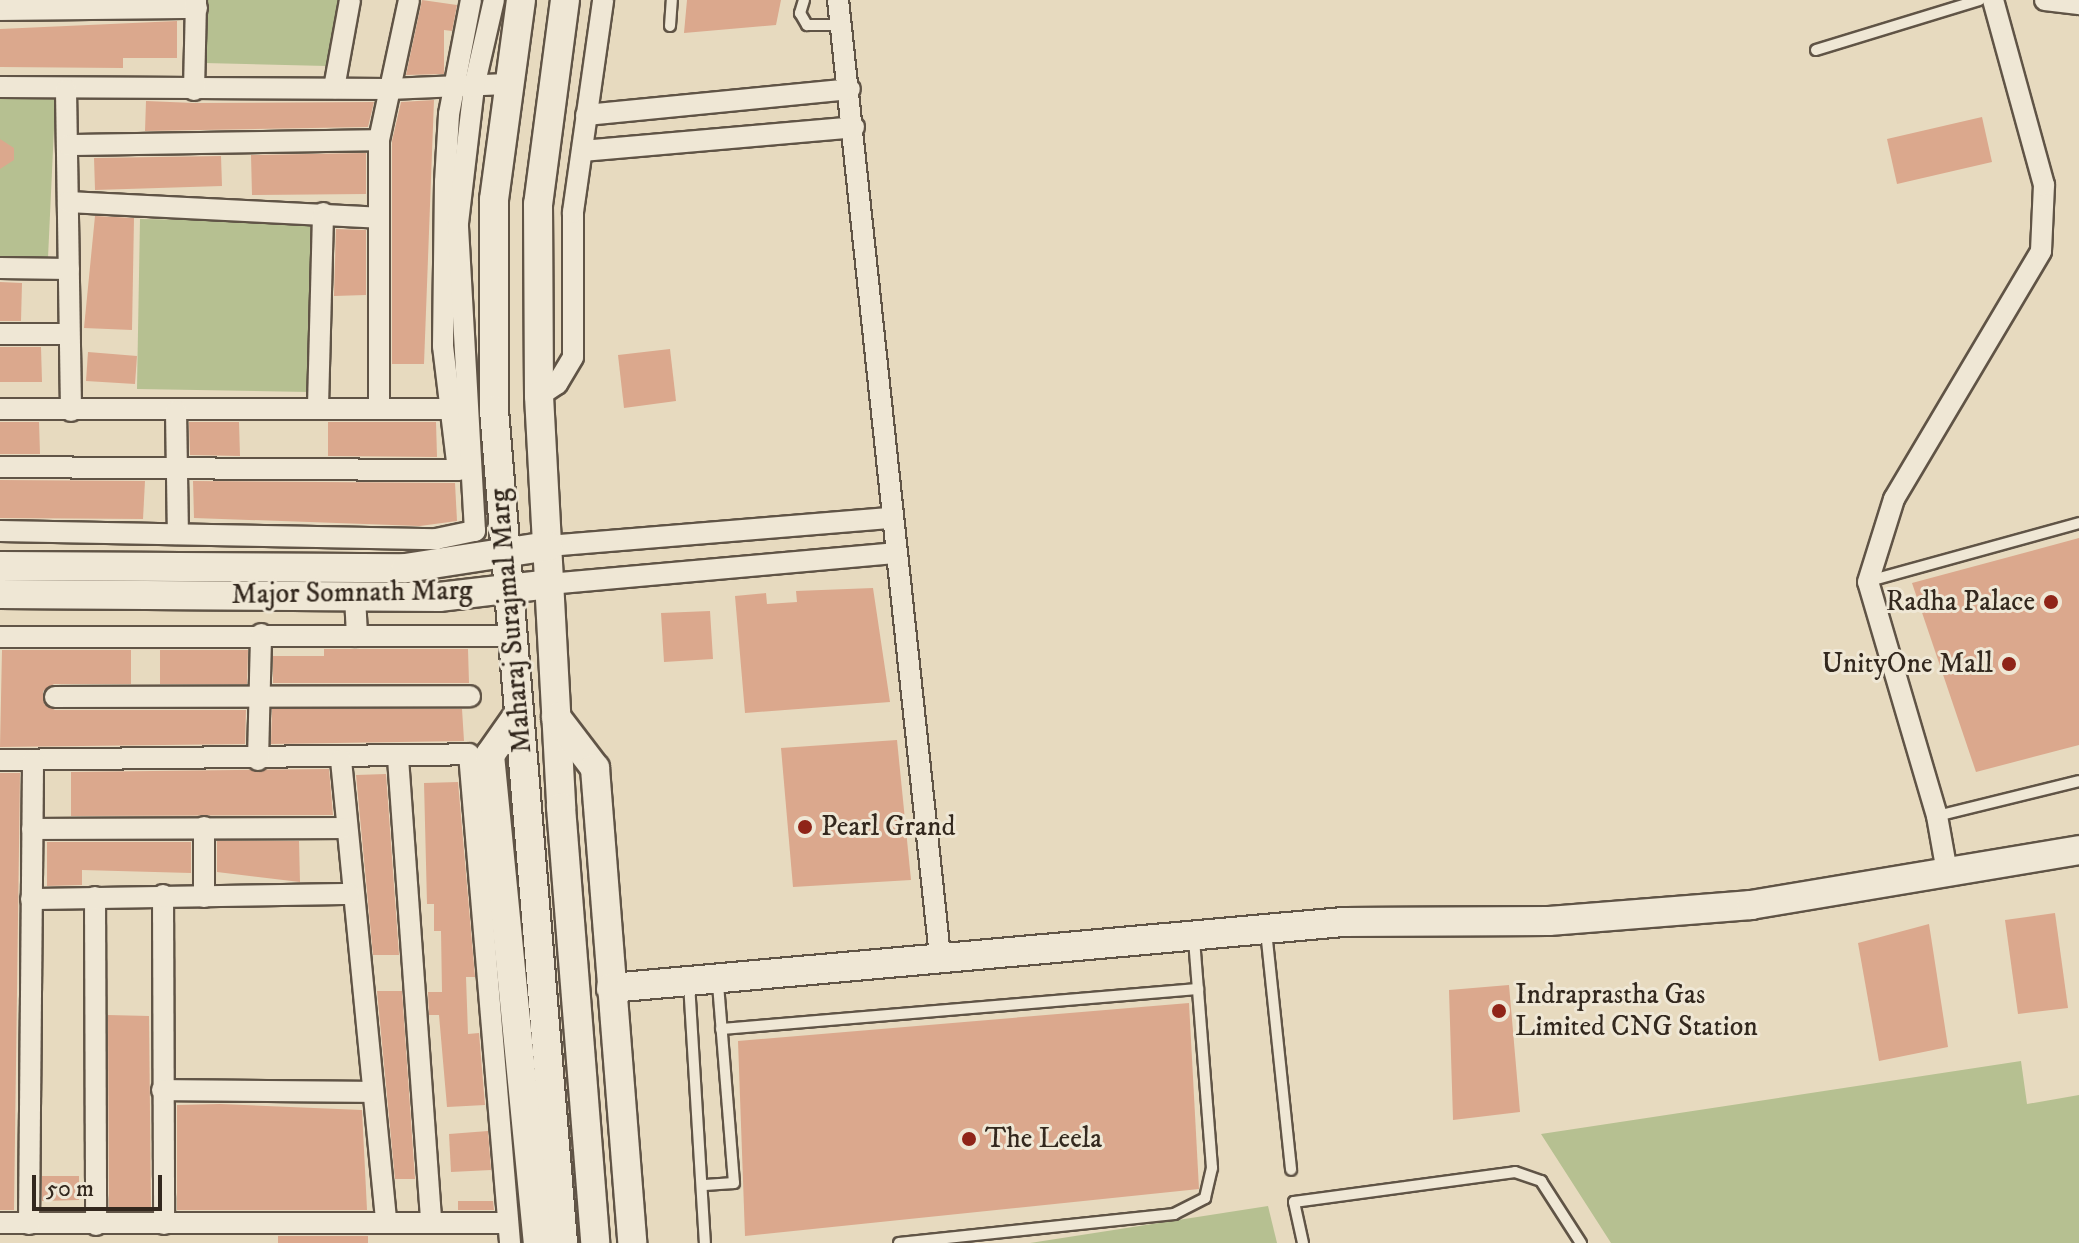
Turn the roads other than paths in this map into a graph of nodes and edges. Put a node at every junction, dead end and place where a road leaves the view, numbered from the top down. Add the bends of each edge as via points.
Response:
1 (350, 0) edge
2 (409, 0) edge
3 (471, 0) edge
4 (494, 0) edge
5 (521, 0) edge
6 (565, 0) edge
7 (603, 0) edge
8 (672, 0) edge
9 (804, 0) edge
10 (838, 0) edge
11 (1980, 0) edge
12 (1993, 0) edge
13 (2045, 0) edge
14 (196, 4) edge
15 (2079, 4) edge
16 (0, 10) edge
17 (841, 25) junction
18 (670, 26) dead end
19 (1816, 50) dead end
20 (508, 84) junction
21 (0, 87) edge
22 (464, 87) junction
23 (334, 88) junction
24 (389, 89) junction
25 (850, 89) junction
26 (66, 90) junction
27 (194, 90) junction
28 (586, 115) junction
29 (854, 127) junction
30 (379, 140) junction
31 (68, 145) junction
32 (582, 151) junction
33 (68, 202) junction
34 (323, 213) junction
35 (379, 218) junction
36 (0, 268) edge
37 (69, 269) junction
38 (0, 334) edge
39 (69, 334) junction
40 (539, 396) junction
41 (318, 406) junction
42 (379, 407) junction
43 (0, 409) edge
44 (450, 409) junction
45 (71, 411) junction
46 (176, 411) junction
47 (0, 467) edge
48 (176, 472) junction
49 (892, 518) junction
50 (2079, 523) edge
51 (0, 531) edge
52 (178, 534) junction
53 (548, 546) junction
54 (506, 550) junction
55 (895, 553) junction
56 (0, 566) edge
57 (1868, 582) junction
58 (549, 584) junction
59 (508, 586) junction
60 (0, 594) edge
61 (355, 596) junction
62 (261, 634) junction
63 (357, 636) junction
64 (512, 636) junction
65 (0, 637) edge
66 (258, 694) junction
67 (470, 696) dead end
68 (55, 697) dead end
69 (518, 715) junction
70 (556, 717) junction
71 (398, 758) junction
72 (0, 760) edge
73 (33, 760) junction
74 (258, 760) junction
75 (341, 760) junction
76 (2079, 781) edge
77 (1937, 816) junction
78 (204, 827) junction
79 (344, 828) junction
80 (32, 829) junction
81 (2079, 850) edge
82 (1947, 872) junction
83 (349, 894) junction
84 (163, 895) junction
85 (95, 897) junction
86 (204, 897) junction
87 (31, 899) junction
88 (1265, 929) junction
89 (1193, 936) junction
90 (940, 956) junction
91 (718, 978) junction
92 (689, 981) junction
93 (611, 988) junction
94 (1198, 989) junction
95 (721, 1029) junction
96 (162, 1090) junction
97 (373, 1092) junction
98 (1291, 1170) dead end
99 (705, 1185) junction
100 (386, 1222) junction
101 (431, 1222) junction
102 (0, 1223) edge
103 (29, 1224) junction
104 (164, 1224) junction
105 (96, 1225) junction
106 (266, 1233) edge
107 (509, 1233) edge
108 (538, 1243) edge
109 (563, 1243) edge
110 (595, 1243) edge
111 (632, 1243) edge
112 (705, 1243) edge
113 (899, 1243) edge
114 (1303, 1243) edge
115 (1581, 1243) edge

1 - 23 street
2 - 24 street
3 - 22 street
4 - 22 street
5 - 20 main road, Maharaj Surajmal Marg
6 - 40 main road, Maharaj Surajmal Marg via 538,204
7 - 28 street
8 - 18 lane
9 - 17 lane via 800,13 807,25
10 - 17 street
11 - 19 lane
12 - 57 street via 2044,185 2041,251 1894,499
13 - 15 street
14 - 16 street
14 - 27 street
17 - 25 street
20 - 22 street
20 - 54 main road, Maharaj Surajmal Marg via 494,200 491,320
21 - 26 street
22 - 24 street
22 - 44 street via 443,276
22 - 52 street via 458,223 475,531 436,539
23 - 24 street
23 - 27 street
24 - 30 street
25 - 28 street
25 - 29 street
26 - 27 street
26 - 31 street
28 - 32 street
29 - 32 street
29 - 49 street
30 - 31 street
30 - 35 street
31 - 33 street
32 - 40 street via 573,212 573,357 557,384
33 - 34 street
33 - 37 street
34 - 35 street
34 - 41 street
35 - 42 street
36 - 37 street
37 - 39 street
38 - 39 street
39 - 45 street
40 - 53 main road, Maharaj Surajmal Marg
41 - 42 street
41 - 46 street
42 - 44 street
43 - 45 street
44 - 48 street via 458,470
45 - 46 street
46 - 48 street
47 - 48 street
48 - 52 street
49 - 53 street, Major Somnath Marg
49 - 55 street
50 - 57 lane
51 - 52 street
53 - 54 main road, Major Somnath Marg
53 - 58 main road, Maharaj Surajmal Marg
54 - 56 main road, Major Somnath Marg via 406,568
54 - 59 main road, Maharaj Surajmal Marg
55 - 58 street, Major Somnath Marg
55 - 90 street
57 - 77 street
58 - 59 main road, Major Somnath Marg
58 - 70 main road, Maharaj Surajmal Marg
59 - 61 main road, Major Somnath Marg via 439,597
59 - 64 main road, Maharaj Surajmal Marg
60 - 61 main road, Major Somnath Marg
61 - 63 street
62 - 63 street
62 - 65 street
62 - 66 street
63 - 64 street
64 - 69 main road, Maharaj Surajmal Marg
66 - 67 street
66 - 68 street
66 - 74 street
69 - 108 main road via 490,755
69 - 109 main road, Maharaj Surajmal Marg
70 - 93 main road, Maharaj Surajmal Marg via 595,768
70 - 110 main road, Maharaj Surajmal Marg
71 - 75 street
71 - 101 street
71 - 107 street via 469,754
72 - 73 street
73 - 74 street
73 - 80 street
74 - 75 street
75 - 79 street
76 - 77 lane
77 - 82 street
78 - 79 street
78 - 80 street
78 - 86 street
79 - 83 street
80 - 87 street
81 - 82 main road
82 - 88 main road via 1751,905 1549,921 1344,922
83 - 86 street
83 - 97 street
84 - 85 street
84 - 86 street
84 - 96 street
85 - 87 street
85 - 105 street
87 - 103 street
88 - 89 main road
88 - 98 lane
89 - 90 main road
89 - 94 lane
90 - 91 main road
91 - 92 main road
91 - 95 lane
92 - 93 main road
92 - 99 lane
93 - 111 main road, Maharaj Surajmal Marg
94 - 95 lane
94 - 113 lane via 1212,1168 1205,1198 1174,1214
95 - 99 lane via 734,1183
96 - 97 street
96 - 104 street
97 - 100 street
99 - 112 lane
100 - 101 street
100 - 106 street
101 - 107 street
102 - 103 street
103 - 105 street
104 - 105 street
104 - 106 street
114 - 115 lane via 1294,1202 1515,1172 1541,1181

